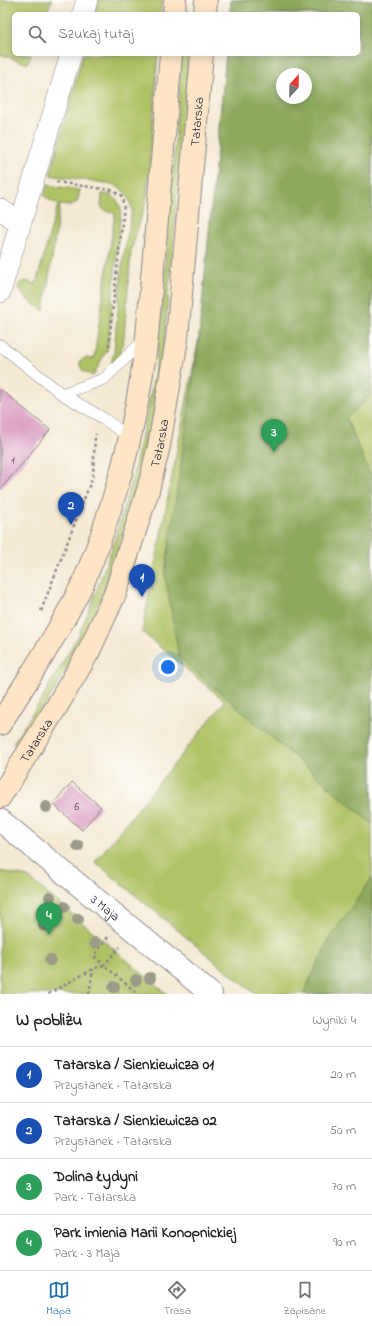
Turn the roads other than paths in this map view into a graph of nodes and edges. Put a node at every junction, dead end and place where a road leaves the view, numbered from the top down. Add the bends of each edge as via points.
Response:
1 (87, 0) edge
2 (176, 0) edge
3 (206, 0) edge
4 (84, 12) edge
5 (174, 12) edge
6 (205, 12) edge
7 (70, 56) edge
8 (171, 56) edge
9 (202, 56) edge
10 (0, 209) edge
11 (20, 223) junction
12 (0, 292) edge
13 (147, 337) junction
14 (0, 345) edge
15 (62, 394) junction
16 (130, 438) junction
17 (0, 724) edge
18 (0, 797) edge
19 (0, 820) edge
20 (211, 994) edge

1 - 4 street
2 - 5 main road
3 - 6 main road
7 - 11 street
8 - 13 main road
9 - 18 main road, Tatarska via 177,339 160,446 114,594 89,651 58,706
10 - 11 street
11 - 12 street
13 - 15 lane via 104,379
13 - 16 main road
14 - 15 lane
15 - 16 lane via 103,418
16 - 17 main road via 103,533 83,582 54,636
19 - 20 street, 3 Maja

